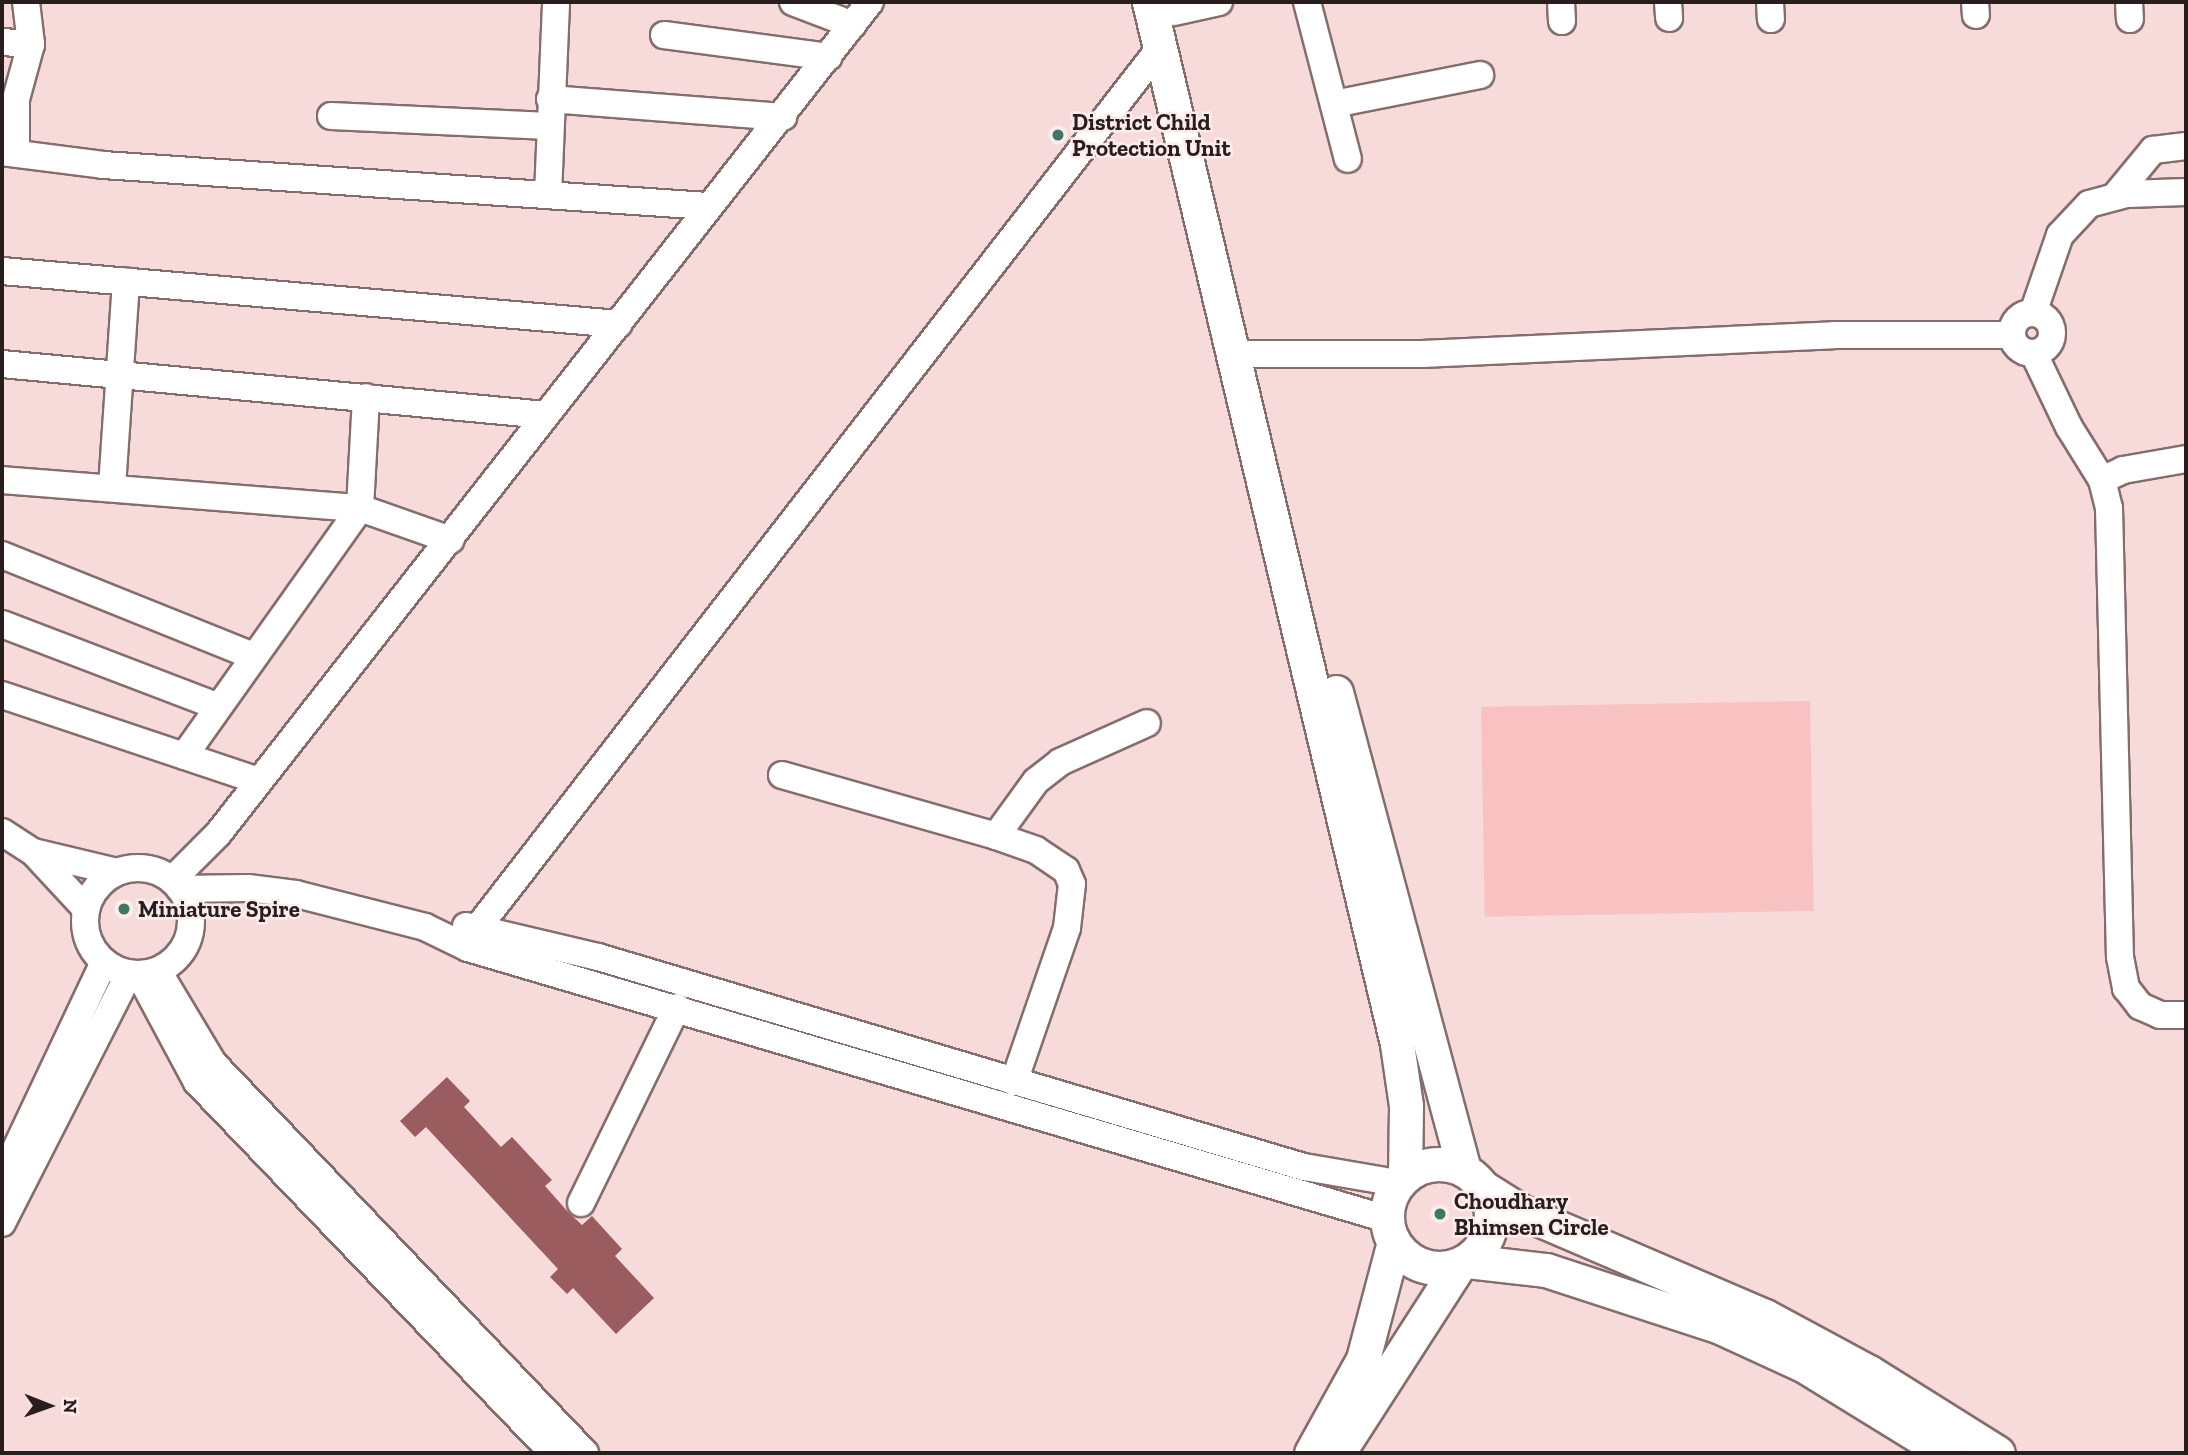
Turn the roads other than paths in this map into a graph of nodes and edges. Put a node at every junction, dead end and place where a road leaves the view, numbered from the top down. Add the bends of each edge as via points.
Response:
1 (26, 2) edge
2 (556, 2) edge
3 (793, 2) edge
4 (870, 2) edge
5 (1219, 2) edge
6 (1307, 2) edge
7 (1165, 5) edge
8 (853, 25) junction
9 (664, 35) dead end
10 (2, 42) edge
11 (31, 44) junction
12 (1160, 48) junction
13 (830, 57) junction
14 (1480, 75) dead end
15 (550, 99) junction
16 (1334, 104) junction
17 (331, 116) dead end
18 (783, 117) junction
19 (549, 126) junction
20 (2186, 146) edge
21 (9, 152) edge
22 (1348, 159) dead end
23 (2186, 192) edge
24 (548, 195) junction
25 (2115, 196) junction
26 (708, 206) junction
27 (2, 271) edge
28 (126, 281) junction
29 (2033, 313) junction
30 (619, 324) junction
31 (2012, 335) junction
32 (1242, 354) junction
33 (2034, 354) junction
34 (2, 364) edge
35 (118, 374) junction
36 (366, 397) junction
37 (546, 415) junction
38 (2186, 459) edge
39 (2, 480) edge
40 (2102, 480) junction
41 (112, 487) junction
42 (360, 508) junction
43 (451, 540) junction
44 (2, 555) edge
45 (2, 624) edge
46 (253, 656) junction
47 (2, 695) edge
48 (217, 706) junction
49 (1147, 723) dead end
50 (184, 756) junction
51 (782, 775) dead end
52 (259, 781) junction
53 (2, 832) edge
54 (996, 836) junction
55 (33, 852) junction
56 (117, 872) junction
57 (176, 884) junction
58 (86, 909) junction
59 (474, 937) junction
60 (104, 962) junction
61 (142, 973) junction
62 (677, 1007) junction
63 (2186, 1015) edge
64 (1014, 1082) junction
65 (2, 1178) edge
66 (1474, 1179) junction
67 (1401, 1180) junction
68 (582, 1203) dead end
69 (2, 1223) edge
70 (1390, 1230) junction
71 (1463, 1263) junction
72 (554, 1453) edge
73 (585, 1453) edge
74 (1311, 1453) edge
75 (1338, 1453) edge
76 (1946, 1453) edge
77 (1998, 1453) edge

1 - 11 street
2 - 15 street
3 - 8 street
4 - 8 street
5 - 7 street
6 - 16 street
7 - 12 main road
7 - 32 main road
8 - 13 street
9 - 13 street
10 - 11 street
11 - 21 street via 16,99
12 - 32 main road
12 - 59 street
13 - 18 street
14 - 16 street
15 - 18 street
15 - 19 street
16 - 22 street
17 - 19 street
18 - 26 street
19 - 24 street
20 - 25 street via 2153,150
21 - 24 street via 103,165
23 - 25 street
24 - 26 street
25 - 29 street via 2089,204 2060,235
26 - 30 street
27 - 28 street
28 - 30 street
28 - 35 street
29 - 31 street via 2020,317
29 - 33 street via 2046,318 2052,331 2050,344
30 - 37 street
31 - 32 street via 1834,335 1422,354
31 - 33 street via 2021,351
32 - 66 main road via 1386,887
32 - 67 main road via 1397,1044 1406,1106
33 - 40 street via 2069,428
34 - 35 street
35 - 36 street
35 - 41 street
36 - 37 street
36 - 42 street
37 - 43 street
38 - 40 street via 2123,470
39 - 41 street
40 - 63 street via 2110,528 2120,957 2126,988 2140,1006 2160,1015
41 - 42 street
42 - 43 street
42 - 46 street
43 - 52 street
44 - 46 street
45 - 48 street
46 - 48 street
47 - 50 street
48 - 50 street
49 - 54 street via 1060,762 1036,781
50 - 52 street
51 - 54 street
52 - 57 street
53 - 55 street
54 - 64 street via 1052,859 1066,870 1072,884 1067,928
55 - 56 street
55 - 58 street
56 - 57 street via 151,869
56 - 58 street via 98,886
57 - 59 street via 296,894
57 - 61 street via 190,912 189,934 180,953
58 - 60 street via 88,938
59 - 62 street
59 - 64 street via 624,964
60 - 61 street
60 - 65 street
61 - 69 street
61 - 72 street via 197,1082
61 - 73 street via 213,1063
62 - 68 street
62 - 70 street
64 - 67 street via 1304,1167
66 - 67 main road via 1440,1163
66 - 71 main road via 1492,1221 1480,1250
66 - 77 main road via 1558,1229 1765,1316 1869,1372
67 - 70 main road
70 - 71 main road via 1419,1265
70 - 74 main road via 1363,1359
71 - 75 main road
71 - 76 main road via 1546,1270 1720,1327 1803,1365

